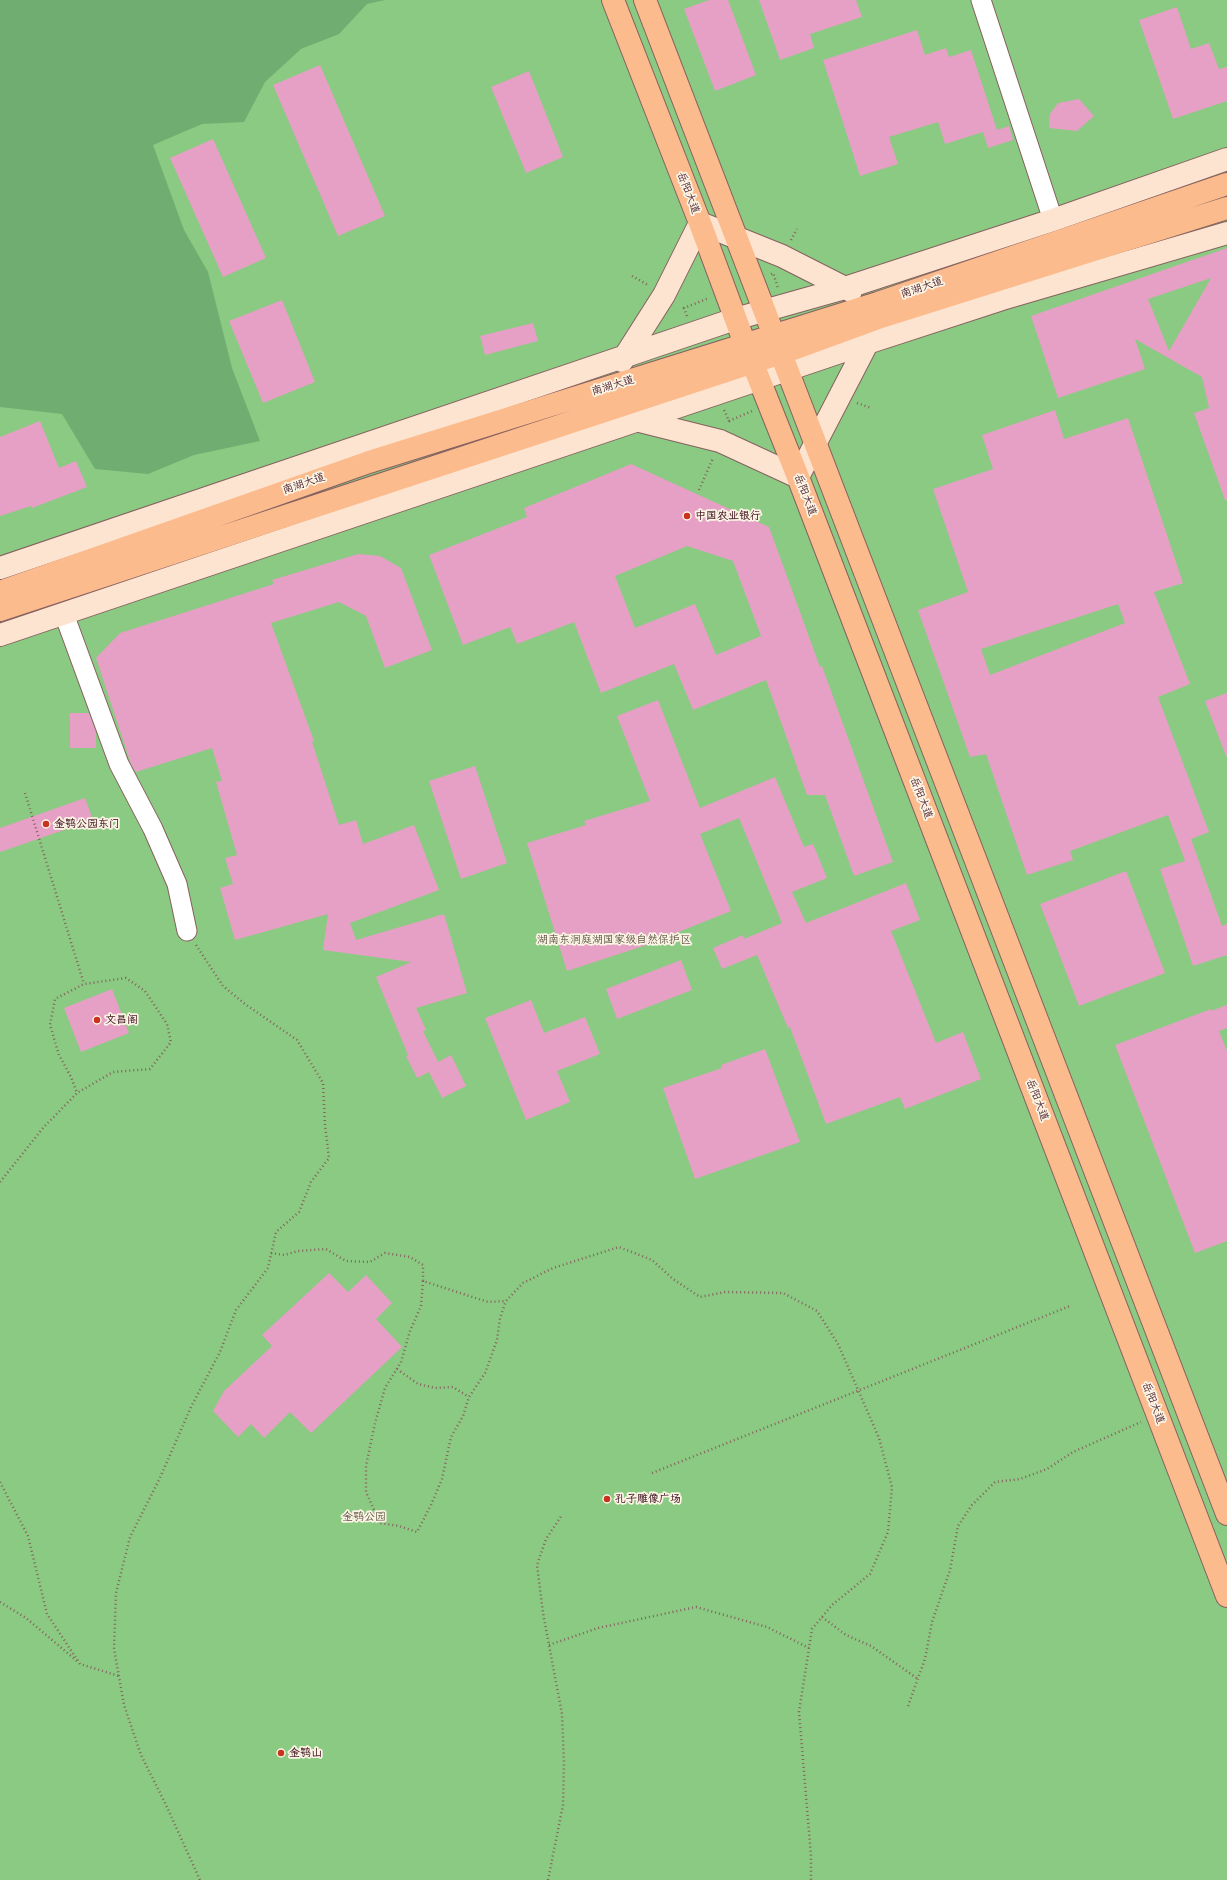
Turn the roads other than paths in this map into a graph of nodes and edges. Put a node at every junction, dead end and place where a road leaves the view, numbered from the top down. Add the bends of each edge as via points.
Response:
1 (613, 0) edge
2 (645, 0) edge
3 (981, 0) edge
4 (1227, 159) edge
5 (1227, 184) edge
6 (1227, 208) edge
7 (1053, 220) junction
8 (700, 224) junction
9 (1227, 233) edge
10 (737, 238) junction
11 (845, 288) junction
12 (764, 310) junction
13 (879, 310) junction
14 (735, 319) junction
15 (867, 343) junction
16 (780, 353) junction
17 (626, 356) junction
18 (752, 362) junction
19 (601, 389) junction
20 (602, 411) junction
21 (637, 420) junction
22 (815, 443) junction
23 (798, 477) junction
24 (0, 568) edge
25 (0, 592) edge
26 (0, 610) edge
27 (64, 614) junction
28 (0, 635) edge
29 (187, 932) road end
30 (1227, 1512) edge
31 (1227, 1596) edge

1 - 8 main road, 岳阳大道
2 - 10 main road
3 - 7 street
4 - 7 main road
5 - 13 main road, 南湖大道
6 - 13 main road, 南湖大道
7 - 11 main road
8 - 10 main road
8 - 14 main road, 岳阳大道
8 - 17 main road via 664,295
9 - 15 main road via 1002,299
10 - 11 main road via 782,256
10 - 12 main road
11 - 12 main road
11 - 13 main road
12 - 14 main road
12 - 16 main road
13 - 15 main road
13 - 16 main road, 南湖大道
14 - 17 main road
14 - 18 main road, 岳阳大道
15 - 16 main road
15 - 22 main road
16 - 18 main road, 南湖大道
16 - 22 main road
17 - 19 main road
17 - 24 main road
18 - 19 main road, 南湖大道
18 - 20 main road, 南湖大道
18 - 21 main road
18 - 23 main road, 岳阳大道
19 - 25 main road, 南湖大道 via 369,462
20 - 21 main road
20 - 26 main road, 南湖大道
21 - 23 main road via 720,442
21 - 27 main road
22 - 23 main road
22 - 30 main road
23 - 31 main road, 岳阳大道
27 - 28 main road
27 - 29 street via 119,764 153,829 177,884

